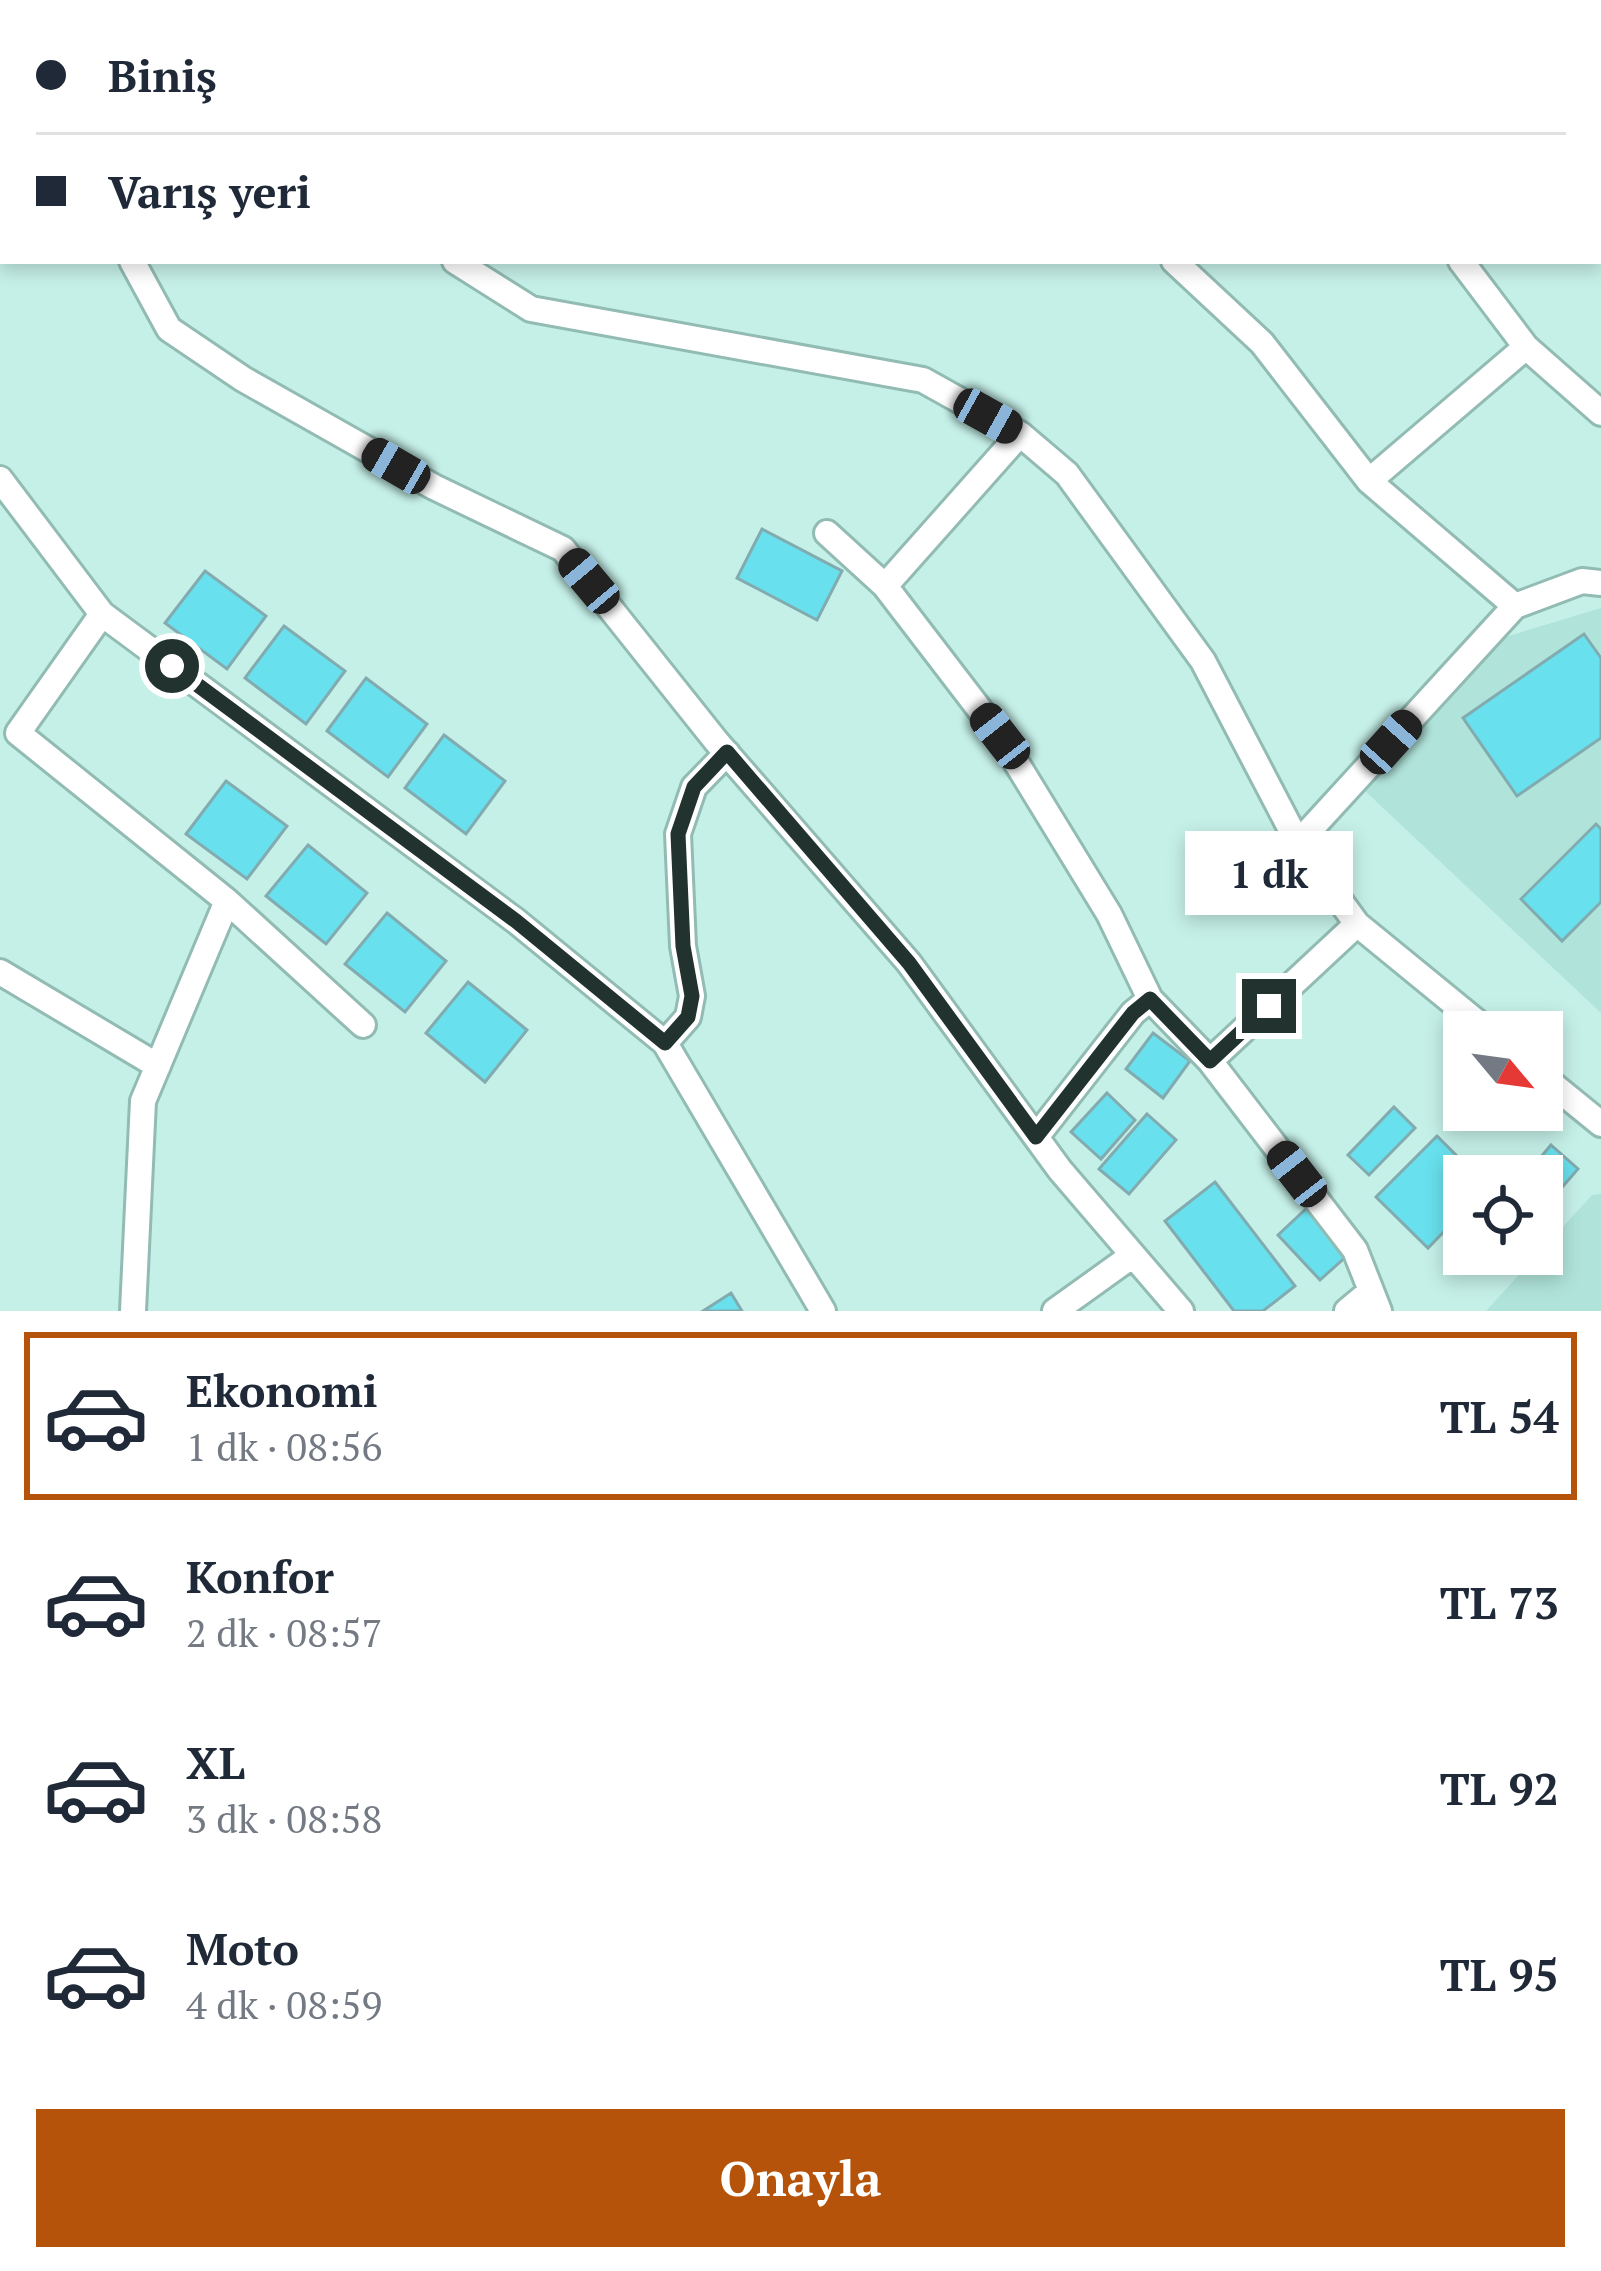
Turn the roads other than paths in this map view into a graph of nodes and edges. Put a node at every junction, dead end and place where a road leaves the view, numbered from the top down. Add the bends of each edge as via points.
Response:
1 (134, 264) edge
2 (459, 264) edge
3 (1177, 264) edge
4 (1463, 264) edge
5 (1526, 347) junction
6 (1601, 413) edge
7 (1020, 434) junction
8 (0, 479) edge
9 (1369, 481) junction
10 (826, 533) dead end
11 (1601, 583) edge
12 (885, 586) junction
13 (1515, 606) junction
14 (102, 614) junction
15 (9, 741) edge
16 (727, 752) junction
17 (1298, 843) junction
18 (226, 902) junction
19 (1357, 924) junction
20 (0, 972) edge
21 (1150, 999) junction
22 (1463, 1011) edge
23 (363, 1025) dead end
24 (665, 1043) junction
25 (1210, 1061) junction
26 (158, 1066) junction
27 (1563, 1093) edge
28 (1601, 1124) edge
29 (1036, 1137) junction
30 (1133, 1255) junction
31 (1374, 1301) edge
32 (133, 1311) edge
33 (823, 1311) edge
34 (1055, 1311) edge
35 (1181, 1311) edge
36 (1347, 1311) edge

1 - 16 street via 169,328 243,379 563,550
2 - 7 street via 531,309 923,380
3 - 9 street via 1262,343
4 - 5 street
5 - 6 street
5 - 9 street
7 - 12 street
7 - 17 street via 1067,474 1204,661
8 - 14 street
9 - 13 street
10 - 12 street
11 - 13 street via 1582,580
12 - 21 street via 1000,736 1109,914
13 - 17 street
14 - 15 street
14 - 24 street via 516,921
15 - 18 street
16 - 24 street via 694,787 678,834 692,996 688,1017
16 - 29 street via 909,963
17 - 19 street
18 - 23 street
18 - 26 street
19 - 22 street
19 - 25 street
20 - 26 street
21 - 25 street
21 - 29 street
24 - 33 street
25 - 31 street via 1354,1250
26 - 32 street via 143,1101
27 - 28 street
29 - 30 street
30 - 34 street
30 - 35 street
31 - 36 street

